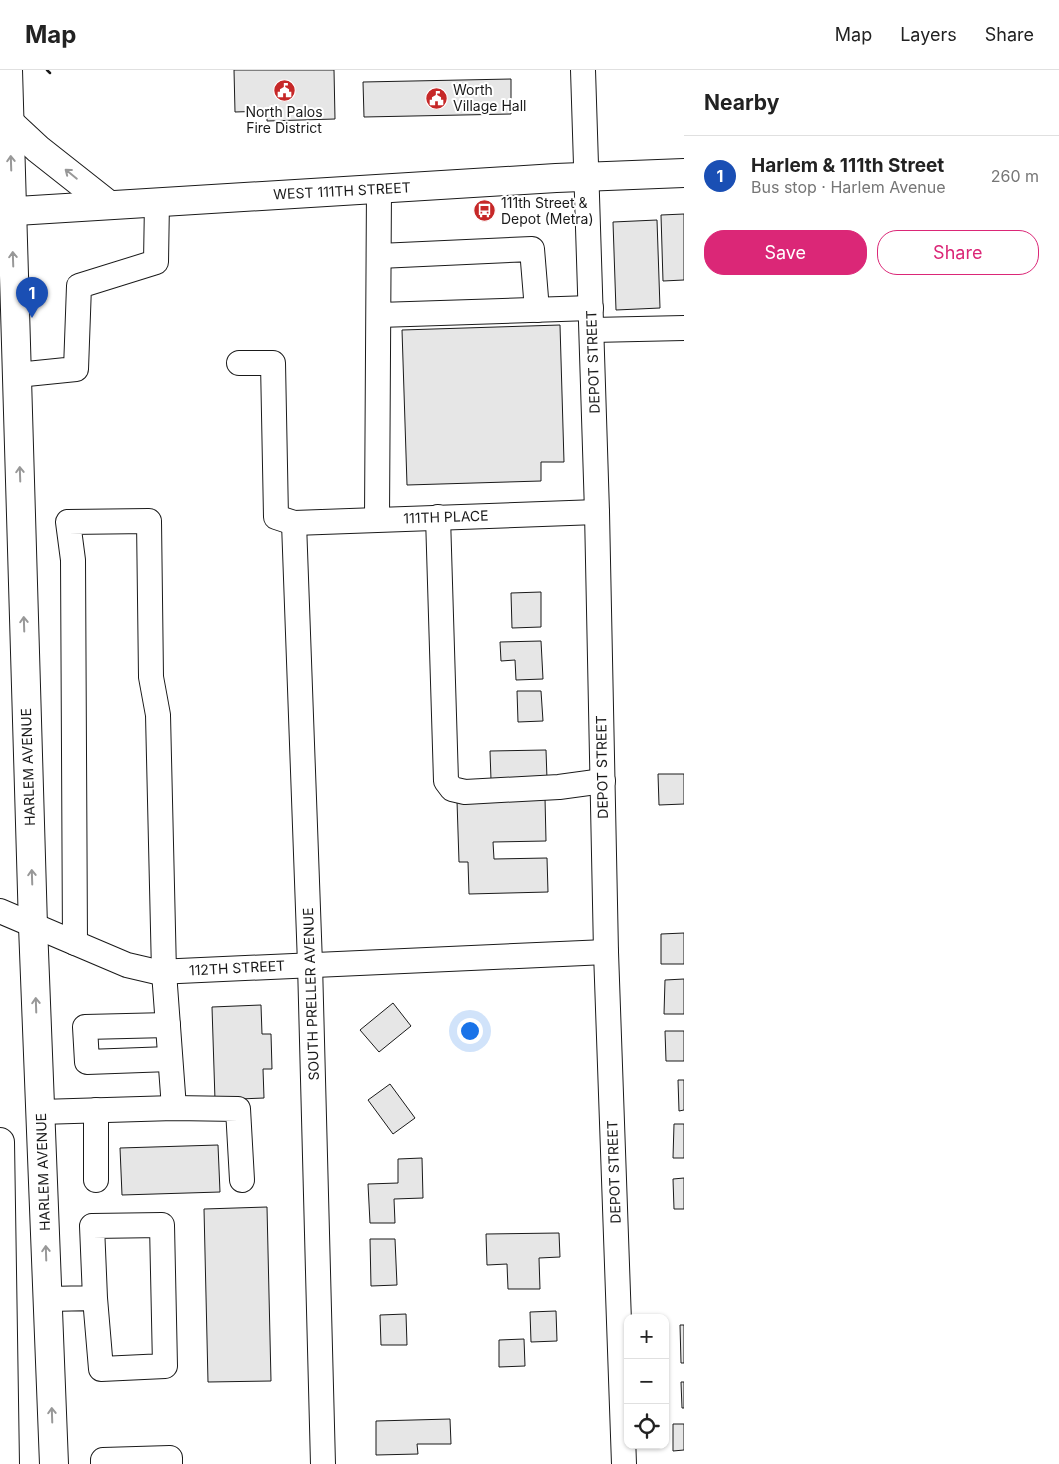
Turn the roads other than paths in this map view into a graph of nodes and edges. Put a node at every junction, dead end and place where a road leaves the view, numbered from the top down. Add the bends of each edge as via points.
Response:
1 (8, 70) edge
2 (583, 70) edge
3 (9, 122) junction
4 (684, 173) edge
5 (588, 177) junction
6 (379, 189) junction
7 (157, 202) junction
8 (109, 205) junction
9 (6, 212) edge
10 (379, 256) junction
11 (537, 310) junction
12 (378, 315) junction
13 (592, 319) junction
14 (684, 328) edge
15 (239, 363) dead end
16 (17, 375) junction
17 (597, 512) junction
18 (438, 517) junction
19 (378, 519) junction
20 (294, 523) junction
21 (11, 540) edge
22 (603, 781) junction
23 (0, 911) edge
24 (33, 926) junction
25 (75, 943) junction
26 (606, 952) junction
27 (310, 964) junction
28 (164, 972) junction
29 (168, 1025) junction
30 (170, 1059) junction
31 (174, 1108) junction
32 (96, 1110) junction
33 (40, 1112) junction
34 (0, 1142) edge
35 (96, 1180) dead end
36 (242, 1180) dead end
37 (1, 1193) edge
38 (2, 1292) edge
39 (95, 1298) junction
40 (48, 1299) junction
41 (2, 1374) edge
42 (3, 1454) edge
43 (54, 1464) edge
44 (103, 1464) edge
45 (170, 1464) edge
46 (323, 1464) edge
47 (624, 1464) edge

1 - 3 main road, HARLEM AVENUE
2 - 5 street, DEPOT STREET
8 -> 3 main road
9 -> 3 main road, HARLEM AVENUE
4 - 5 main road, WEST 111TH STREET
5 - 6 main road, WEST 111TH STREET
5 - 13 street, DEPOT STREET
6 - 7 main road, WEST 111TH STREET
6 - 10 street
7 - 8 main road, WEST 111TH STREET
7 - 16 street via 156,262 79,286 76,370
8 - 9 main road, WEST 111TH STREET
16 -> 9 main road, HARLEM AVENUE
10 - 11 street via 532,249
10 - 12 street
11 - 12 street
11 - 13 street
12 - 19 street
13 - 14 street
13 - 17 street, DEPOT STREET
15 - 20 street via 273,363 276,517
21 -> 16 main road, HARLEM AVENUE
17 - 18 street, 111TH PLACE
17 - 22 street, DEPOT STREET
18 - 19 street, 111TH PLACE
18 - 22 street via 446,781 452,789 474,792
19 - 20 street, 111TH PLACE
20 - 27 street, SOUTH PRELLER AVENUE
24 -> 21 main road, HARLEM AVENUE
22 - 26 street, DEPOT STREET
23 - 24 street, 112TH STREET
24 - 25 street, 112TH STREET
33 -> 24 main road, HARLEM AVENUE
25 - 28 street, 112TH STREET via 127,965
25 - 28 street via 73,560 68,522 149,521 151,676 158,715
26 - 27 street, 112TH STREET
26 - 47 street, DEPOT STREET
27 - 28 street, 112TH STREET
27 - 46 street, SOUTH PRELLER AVENUE
28 - 29 street
29 - 30 street
29 - 30 street via 85,1026 87,1062
30 - 31 street
31 - 32 street
31 - 36 street via 238,1109
32 - 33 street
32 - 35 street
40 -> 33 main road, HARLEM AVENUE
34 - 37 main road
37 - 38 main road
38 - 41 main road
39 - 39 street via 92,1226 162,1225 165,1366 101,1369
39 - 40 street
43 -> 40 main road, HARLEM AVENUE
41 - 42 main road
44 - 45 street via 103,1460 170,1458

